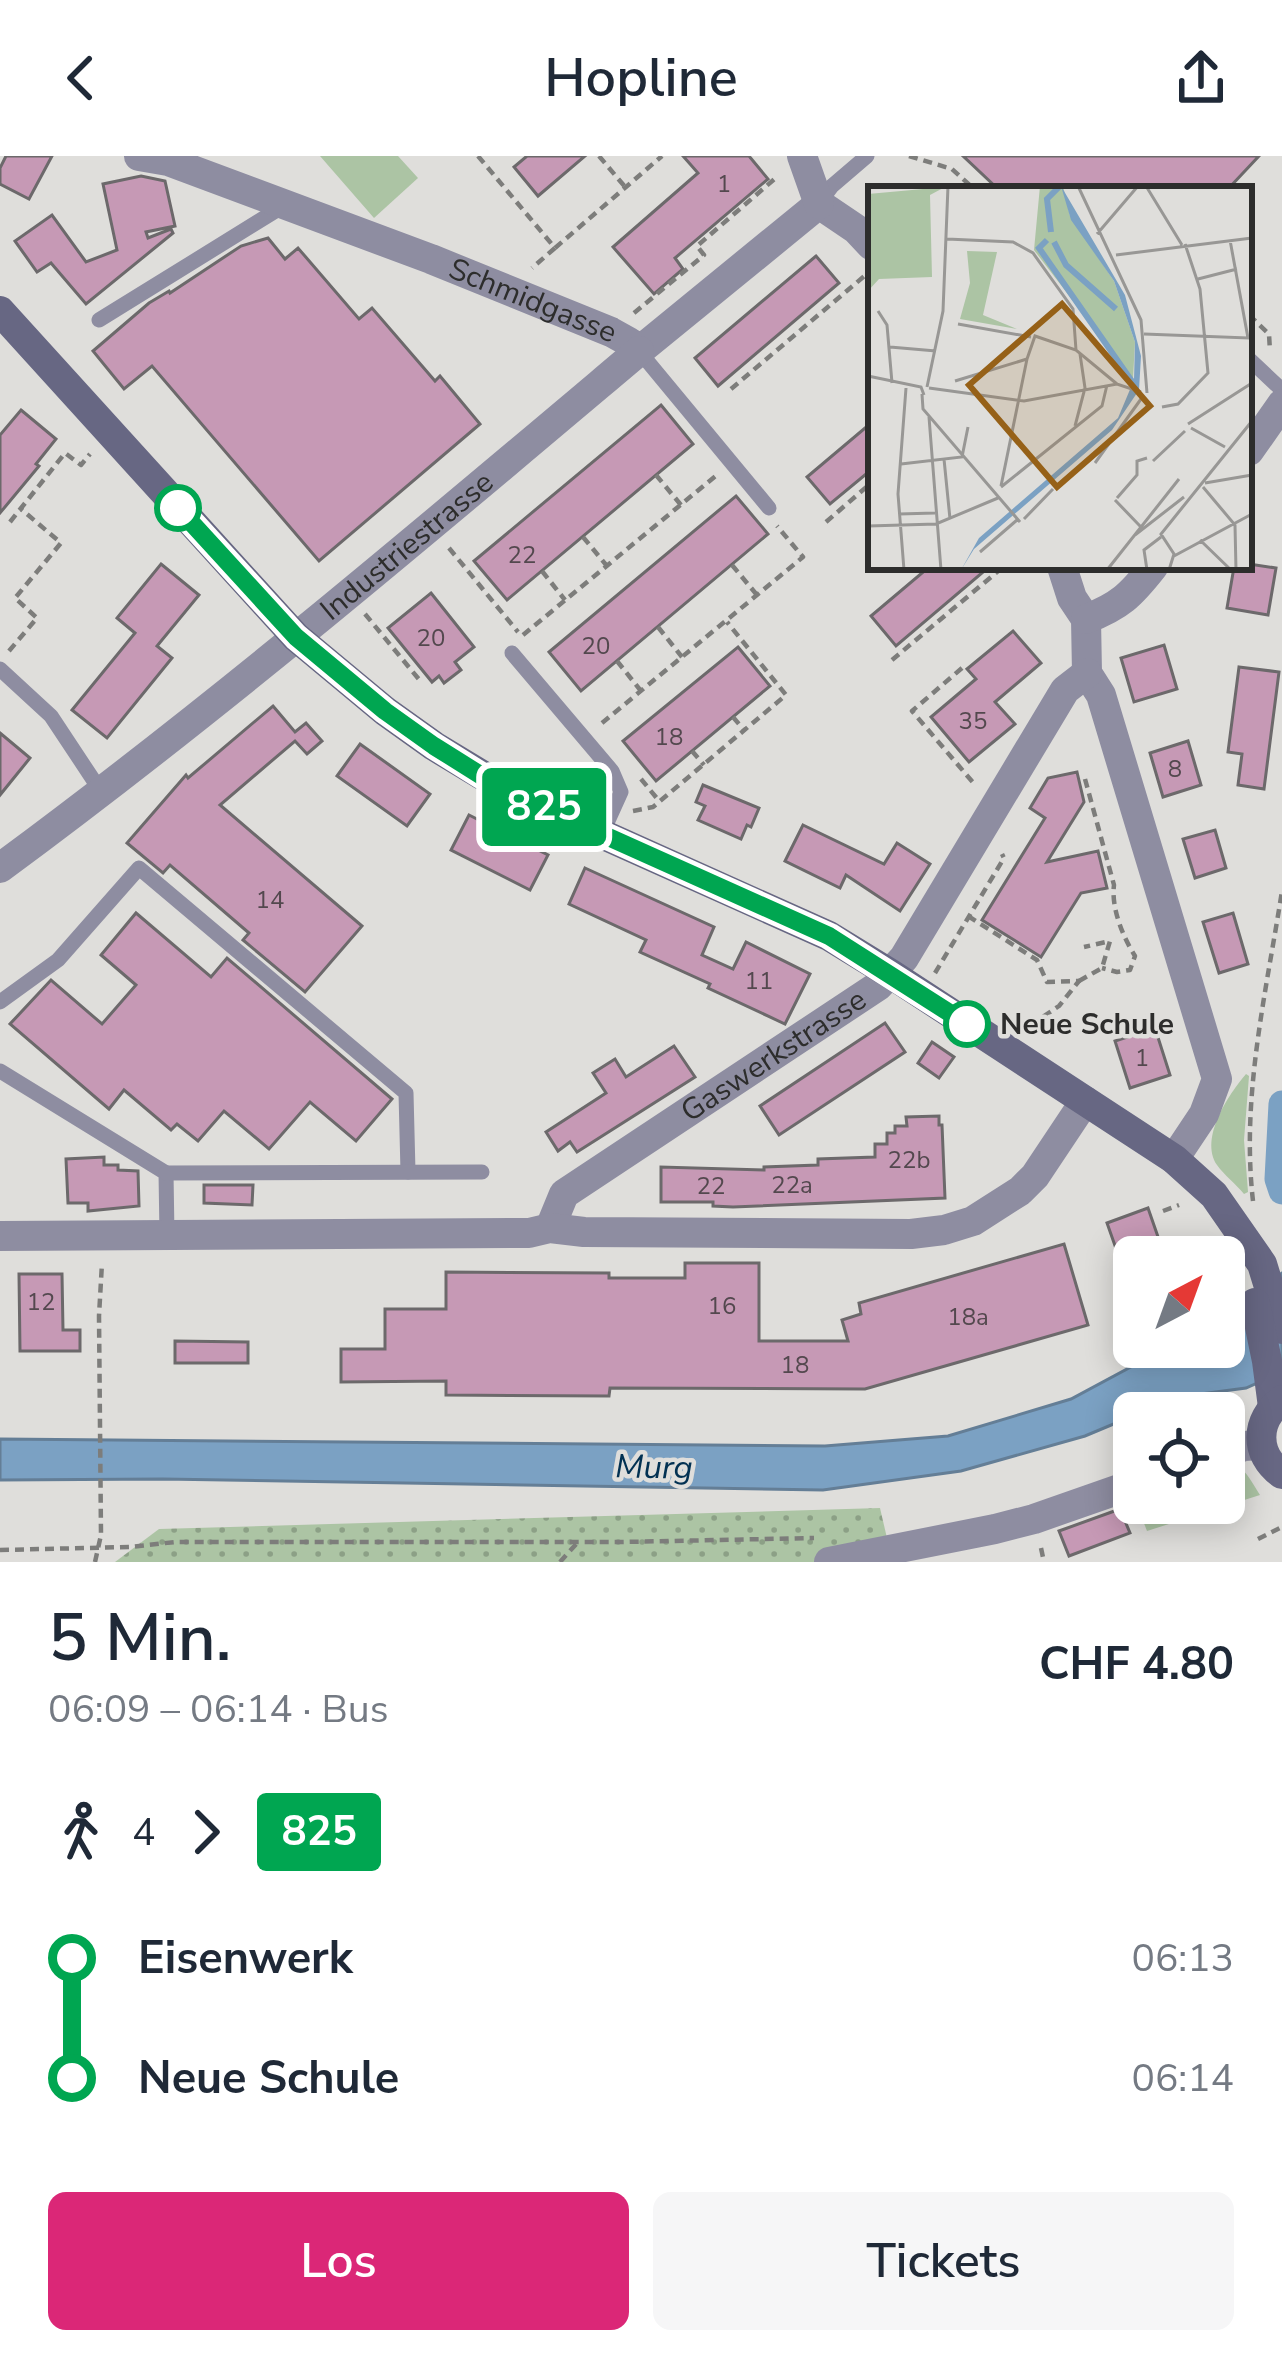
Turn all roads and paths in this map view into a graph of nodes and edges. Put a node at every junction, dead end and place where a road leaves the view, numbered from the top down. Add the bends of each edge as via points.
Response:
1 (139, 156) edge
2 (478, 156) edge
3 (599, 156) edge
4 (662, 156) edge
5 (867, 156) edge
6 (909, 156) edge
7 (793, 164) edge
8 (971, 186) edge
9 (626, 188) junction
10 (819, 204) junction
11 (285, 205) junction
12 (868, 242) edge
13 (555, 248) junction
14 (531, 269) dead end
15 (868, 273) edge
16 (0, 311) edge
17 (99, 320) dead end
18 (611, 332) junction
19 (639, 351) junction
20 (1252, 361) edge
21 (731, 389) dead end
22 (1282, 390) edge
23 (1282, 404) edge
24 (1252, 447) edge
25 (732, 463) junction
26 (81, 465) dead end
27 (656, 475) dead end
28 (868, 486) edge
29 (681, 505) junction
30 (769, 508) joint
31 (21, 509) junction
32 (10, 522) dead end
33 (826, 522) dead end
34 (583, 536) dead end
35 (732, 565) dead end
36 (607, 566) junction
37 (1000, 570) edge
38 (1063, 570) edge
39 (1151, 570) edge
40 (542, 571) dead end
41 (757, 595) junction
42 (566, 600) junction
43 (357, 605) dead end
44 (1086, 619) junction
45 (726, 621) junction
46 (658, 627) dead end
47 (522, 636) dead end
48 (296, 637) junction
49 (512, 653) dead end
50 (682, 657) junction
51 (892, 660) dead end
52 (617, 662) dead end
53 (0, 665) edge
54 (962, 668) dead end
55 (1087, 673) junction
56 (422, 683) dead end
57 (641, 691) junction
58 (734, 717) dead end
59 (598, 727) dead end
60 (744, 730) junction
61 (692, 751) dead end
62 (704, 765) junction
63 (1085, 779) dead end
64 (103, 793) junction
65 (984, 794) dead end
66 (606, 825) junction
67 (0, 868) edge
68 (1282, 891) edge
69 (968, 916) dead end
70 (1084, 947) dead end
71 (903, 957) junction
72 (1102, 968) junction
73 (1078, 981) junction
74 (0, 1002) edge
75 (1041, 1018) dead end
76 (0, 1071) edge
77 (1084, 1101) junction
78 (1174, 1159) junction
79 (408, 1172) junction
80 (482, 1172) dead end
81 (166, 1173) junction
82 (1186, 1202) dead end
83 (1163, 1211) dead end
84 (1244, 1214) junction
85 (550, 1228) junction
86 (167, 1235) junction
87 (0, 1236) edge
88 (103, 1252) dead end
89 (1254, 1267) junction
90 (1282, 1329) edge
91 (1276, 1401) edge
92 (1261, 1445) junction
93 (1245, 1446) edge
94 (1282, 1474) edge
95 (1113, 1491) edge
96 (1282, 1527) edge
97 (1258, 1539) dead end
98 (578, 1542) junction
99 (100, 1548) junction
100 (0, 1550) edge
101 (826, 1550) edge
102 (95, 1562) edge
103 (560, 1562) edge

1 - 11 street, Schmidgasse
2 - 13 path
3 - 9 path
4 - 9 path
5 - 10 lane
6 - 8 path via 952,169
7 - 10 street
7 - 18 path via 697,246 704,255
9 - 13 path
10 - 12 street
10 - 19 street, Schmidgasse
11 - 17 lane
11 - 18 street, Schmidgasse
13 - 14 path
15 - 21 path
16 - 48 main road
18 - 19 street, Schmidgasse
19 - 25 lane
19 - 48 street, Industriestrasse
20 - 22 lane
23 - 24 street
25 - 29 path
25 - 30 lane
26 - 31 path via 65,453
27 - 29 path
28 - 33 path
29 - 36 path
30 - 41 path via 802,557
31 - 32 path
31 - 53 path via 62,543 15,598 37,618
34 - 36 path
35 - 41 path
36 - 42 path
37 - 51 path
38 - 44 street
39 - 44 street via 1128,598
40 - 42 path
41 - 45 path
42 - 47 path
43 - 56 path
44 - 55 street
45 - 50 path
45 - 60 path via 786,695
46 - 50 path
48 - 64 street, Industriestrasse
48 - 66 main road via 482,776
49 - 66 lane via 612,771 621,792
50 - 57 path
52 - 57 path
53 - 64 lane via 51,716
54 - 65 path via 912,711
55 - 71 street, Gaswerkstrasse via 1066,690
55 - 78 street via 1101,695 1217,1079
57 - 59 path
58 - 60 path
60 - 62 path
61 - 62 path
62 - 66 path via 653,807
63 - 72 path via 1135,956 1130,970
64 - 67 street, Industriestrasse
66 - 71 main road via 811,928
68 - 84 path via 1249,1117
69 - 73 path via 1037,960 1047,982
70 - 72 path via 1111,940
71 - 77 main road
71 - 85 street, Gaswerkstrasse via 878,986 564,1194
72 - 73 path
73 - 75 path
74 - 79 lane via 58,960 139,868 406,1094
76 - 81 lane
77 - 78 main road
77 - 85 street via 1020,1191 944,1230
78 - 84 main road
79 - 80 lane
79 - 81 lane
81 - 86 lane
82 - 83 path
84 - 89 main road
85 - 86 street
86 - 87 street
88 - 99 path
89 - 90 main road
89 - 91 main road
91 - 92 main road
92 - 93 street
92 - 94 main road
95 - 101 street via 995,1529
96 - 97 path
98 - 99 path
98 - 101 path
98 - 103 path
99 - 100 path
99 - 102 path

